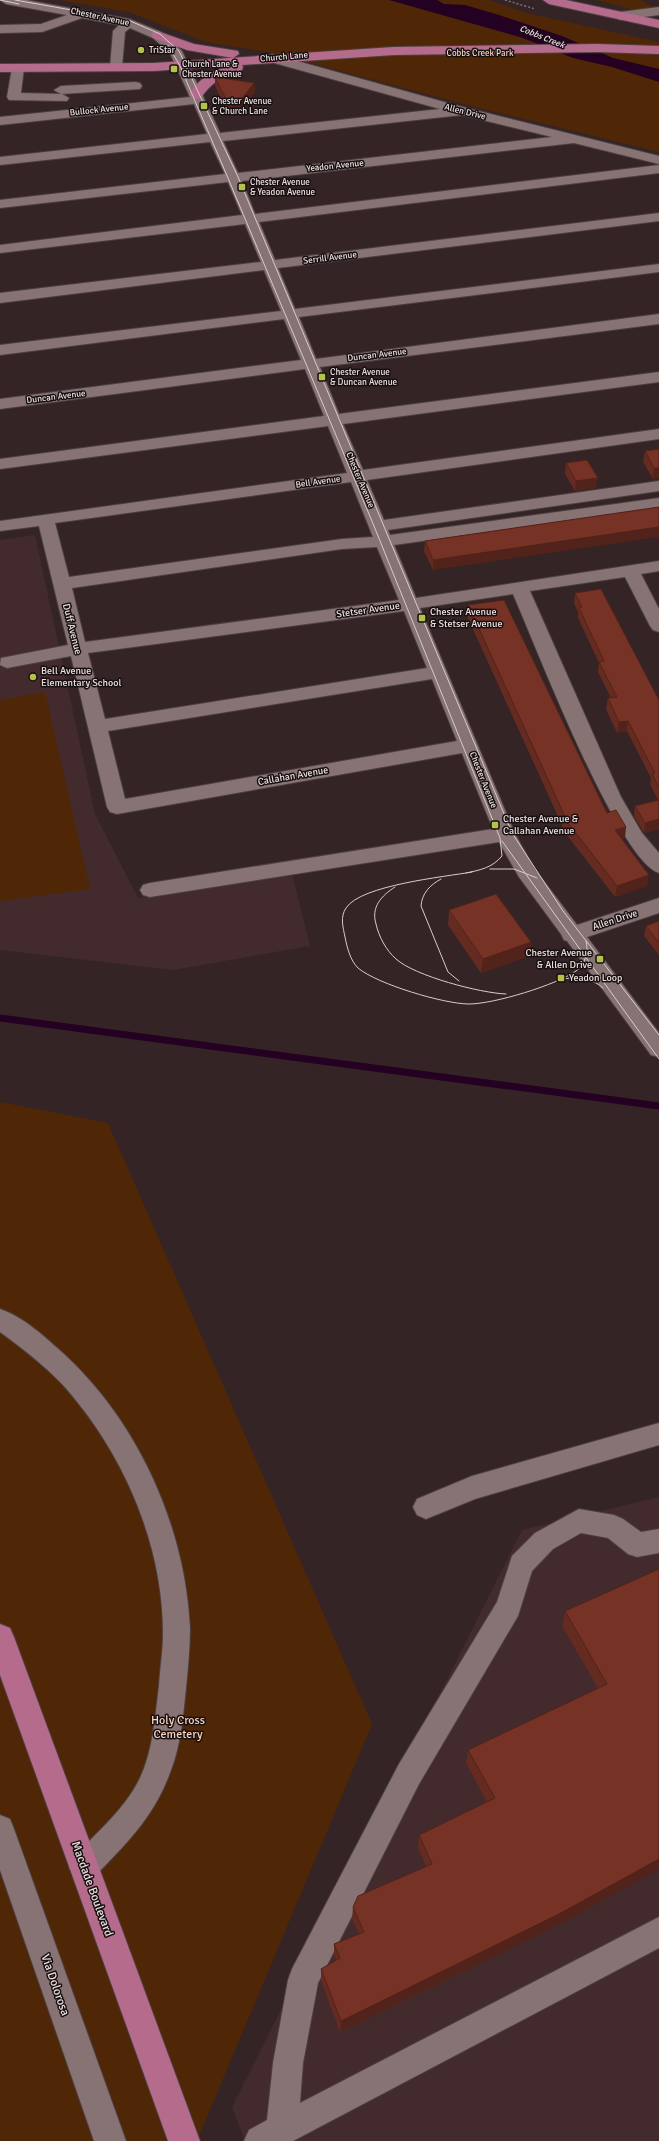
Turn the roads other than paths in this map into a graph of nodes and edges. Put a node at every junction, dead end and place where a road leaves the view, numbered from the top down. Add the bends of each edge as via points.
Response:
1 (6, 0) edge
2 (549, 0) edge
3 (654, 0) edge
4 (659, 2) edge
5 (659, 11) edge
6 (83, 13) junction
7 (620, 16) junction
8 (635, 19) junction
9 (129, 23) junction
10 (659, 24) edge
11 (0, 30) edge
12 (158, 35) junction
13 (659, 43) edge
14 (636, 45) junction
15 (597, 48) junction
16 (659, 50) edge
17 (267, 59) junction
18 (183, 66) junction
19 (116, 67) junction
20 (0, 68) edge
21 (18, 68) junction
22 (62, 68) junction
23 (135, 86) dead end
24 (61, 91) junction
25 (197, 97) junction
26 (461, 111) junction
27 (63, 114) junction
28 (0, 121) edge
29 (215, 139) junction
30 (574, 139) junction
31 (659, 160) edge
32 (0, 162) edge
33 (659, 169) edge
34 (233, 177) junction
35 (0, 204) edge
36 (659, 217) edge
37 (251, 220) junction
38 (0, 249) edge
39 (270, 265) junction
40 (659, 268) edge
41 (0, 298) edge
42 (290, 314) junction
43 (659, 319) edge
44 (0, 350) edge
45 (311, 364) junction
46 (659, 377) edge
47 (0, 404) edge
48 (335, 420) junction
49 (659, 434) edge
50 (0, 464) edge
51 (358, 477) junction
52 (659, 486) edge
53 (659, 503) edge
54 (46, 520) junction
55 (0, 526) edge
56 (382, 533) junction
57 (659, 566) edge
58 (630, 570) junction
59 (61, 584) junction
60 (519, 587) junction
61 (411, 604) junction
62 (659, 626) edge
63 (77, 649) junction
64 (7, 662) dead end
65 (439, 672) junction
66 (96, 727) junction
67 (469, 745) junction
68 (117, 807) joint
69 (505, 834) junction
70 (659, 866) edge
71 (150, 890) dead end
72 (659, 905) edge
73 (571, 935) junction
74 (659, 1049) edge
75 (0, 1319) edge
76 (659, 1434) edge
77 (426, 1507) dead end
78 (659, 1541) edge
79 (0, 1636) edge
80 (0, 1829) edge
81 (84, 1867) junction
82 (659, 1932) edge
83 (271, 2135) edge
84 (110, 2141) edge
85 (184, 2141) edge

1 - 6 street, Chester Avenue
2 - 7 main road
3 - 4 street
5 - 7 street
6 - 9 street, Chester Avenue
6 - 11 street via 42,28
7 - 8 main road
8 - 10 main road
8 - 14 main road via 647,26 650,33 648,39
9 - 12 street, Chester Avenue
9 - 19 street via 118,31
12 - 17 main road via 192,47
12 - 18 street, Chester Avenue via 171,45
13 - 14 main road
14 - 15 main road
15 - 16 main road
15 - 17 main road, Church Lane via 365,52
17 - 18 main road, Church Lane
17 - 25 main road via 229,70 208,80 200,87
17 - 26 street, Allen Drive
18 - 19 main road, Church Lane
18 - 25 street, Chester Avenue
19 - 22 main road, Church Lane
20 - 21 main road, Church Lane
21 - 22 main road, Church Lane
21 - 24 street via 14,97
22 - 24 street
23 - 24 street
24 - 27 street
25 - 27 street, Bullock Avenue
25 - 29 street, Chester Avenue
26 - 29 street
26 - 30 street, Allen Drive
27 - 28 street, Bullock Avenue
29 - 32 street
29 - 34 street, Chester Avenue
30 - 31 street, Allen Drive
30 - 34 street, Yeadon Avenue
33 - 37 street
34 - 35 street, Yeadon Avenue
34 - 37 street, Chester Avenue
36 - 39 street, Serrill Avenue
37 - 38 street
37 - 39 street, Chester Avenue
39 - 41 street, Serrill Avenue
39 - 42 street, Chester Avenue
40 - 42 street
42 - 44 street
42 - 45 street, Chester Avenue
43 - 45 street, Duncan Avenue
45 - 47 street, Duncan Avenue
45 - 48 street, Chester Avenue
46 - 48 street
48 - 50 street
48 - 51 street, Chester Avenue
49 - 51 street, Bell Avenue
51 - 54 street, Bell Avenue
51 - 56 street, Chester Avenue
52 - 56 street
53 - 56 street
54 - 55 street, Bell Avenue
54 - 59 street, Duff Avenue
56 - 59 street via 342,544
56 - 61 street, Chester Avenue
57 - 58 street, Stetser Avenue
58 - 60 street, Stetser Avenue
58 - 62 street
59 - 63 street, Duff Avenue
60 - 61 street, Stetser Avenue
60 - 70 street via 611,796 635,838
61 - 63 street, Stetser Avenue
61 - 65 street, Chester Avenue
63 - 64 street, Stetser Avenue
63 - 66 street, Duff Avenue
65 - 66 street
65 - 67 street, Chester Avenue
66 - 68 street, Duff Avenue
67 - 68 street, Callahan Avenue
67 - 69 street, Chester Avenue
69 - 71 street
69 - 73 street, Chester Avenue via 526,872
72 - 73 street, Allen Drive
73 - 74 street, Chester Avenue
75 - 81 street via 39,1347 65,1370 108,1422 124,1448 155,1517 172,1591 176,1627 175,1666 170,1711 158,1770 148,1793 124,1824
76 - 77 street via 472,1488
78 - 83 street via 637,1546 614,1527 579,1521 544,1541 521,1565 509,1607 409,1774 303,1980 288,2063
79 - 81 main road, Macdade Boulevard
80 - 84 street, Via Dolorosa
81 - 85 main road, Macdade Boulevard
82 - 83 street

